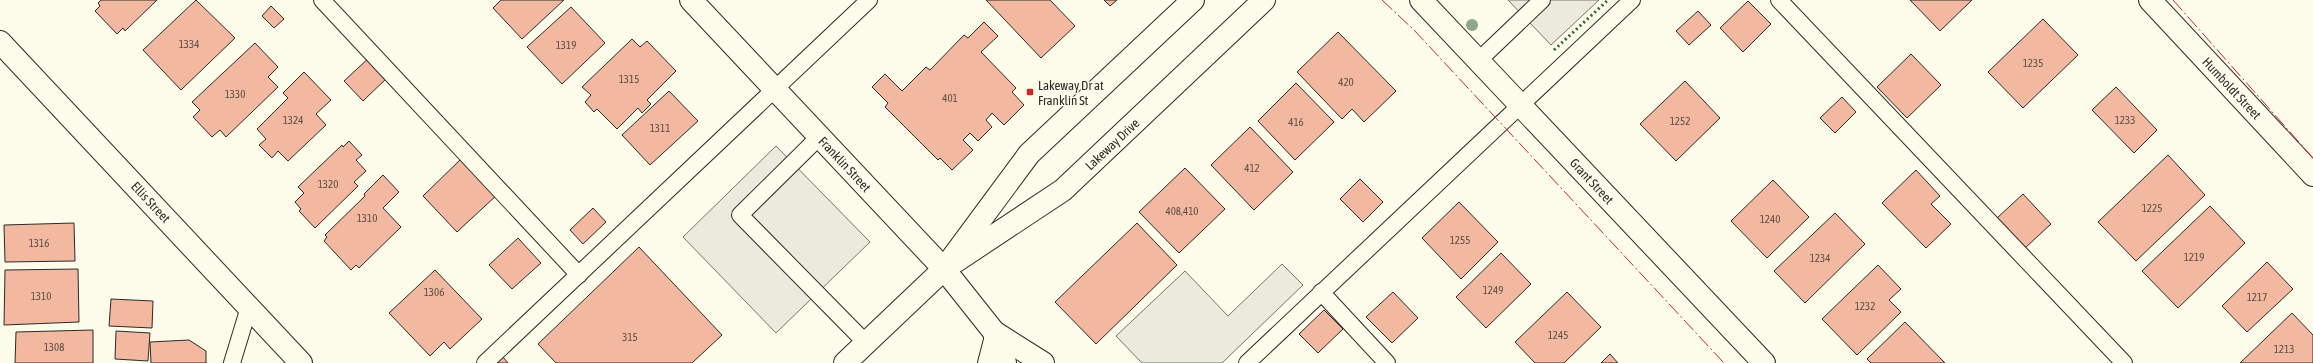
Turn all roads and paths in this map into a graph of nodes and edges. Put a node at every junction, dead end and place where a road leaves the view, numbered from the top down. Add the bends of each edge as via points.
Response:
1 (322, 0) edge
2 (691, 0) edge
3 (869, 0) edge
4 (1193, 0) edge
5 (1264, 0) edge
6 (1421, 0) edge
7 (1542, 0) edge
8 (1632, 0) edge
9 (1779, 0) edge
10 (2150, 0) edge
11 (0, 42) edge
12 (1478, 61) junction
13 (775, 90) junction
14 (1520, 105) junction
15 (819, 137) junction
16 (2313, 175) edge
17 (944, 269) junction
18 (579, 275) junction
19 (1321, 292) junction
20 (249, 307) junction
21 (994, 332) junction
22 (866, 343) junction
23 (232, 363) edge
24 (301, 363) edge
25 (485, 363) edge
26 (845, 363) edge
27 (986, 363) edge
28 (1005, 363) edge
29 (1043, 363) edge
30 (1247, 363) edge
31 (1387, 363) edge
32 (1764, 363) edge
33 (2124, 363) edge

1 - 18 lane
2 - 13 street, Franklin Street
3 - 13 lane
4 - 17 street, Lakeway Drive via 1029,154
5 - 17 street, Lakeway Drive via 1063,190
6 - 12 street, Grant Street
7 - 12 lane
8 - 14 lane
9 - 33 lane
10 - 16 street, Humboldt Street
11 - 20 street, Ellis Street
12 - 14 street, Grant Street
13 - 15 street, Franklin Street
13 - 18 lane
14 - 19 lane
14 - 32 street, Grant Street
15 - 17 street, Franklin Street
15 - 22 lane via 740,215
17 - 21 street, Franklin Street
17 - 22 street, Lakeway Drive
18 - 25 lane
19 - 30 lane
19 - 31 lane
20 - 23 lane
20 - 24 street, Ellis Street
21 - 27 lane
21 - 28 street, Franklin Street
21 - 29 street, Franklin Street
22 - 26 street, Lakeway Drive

